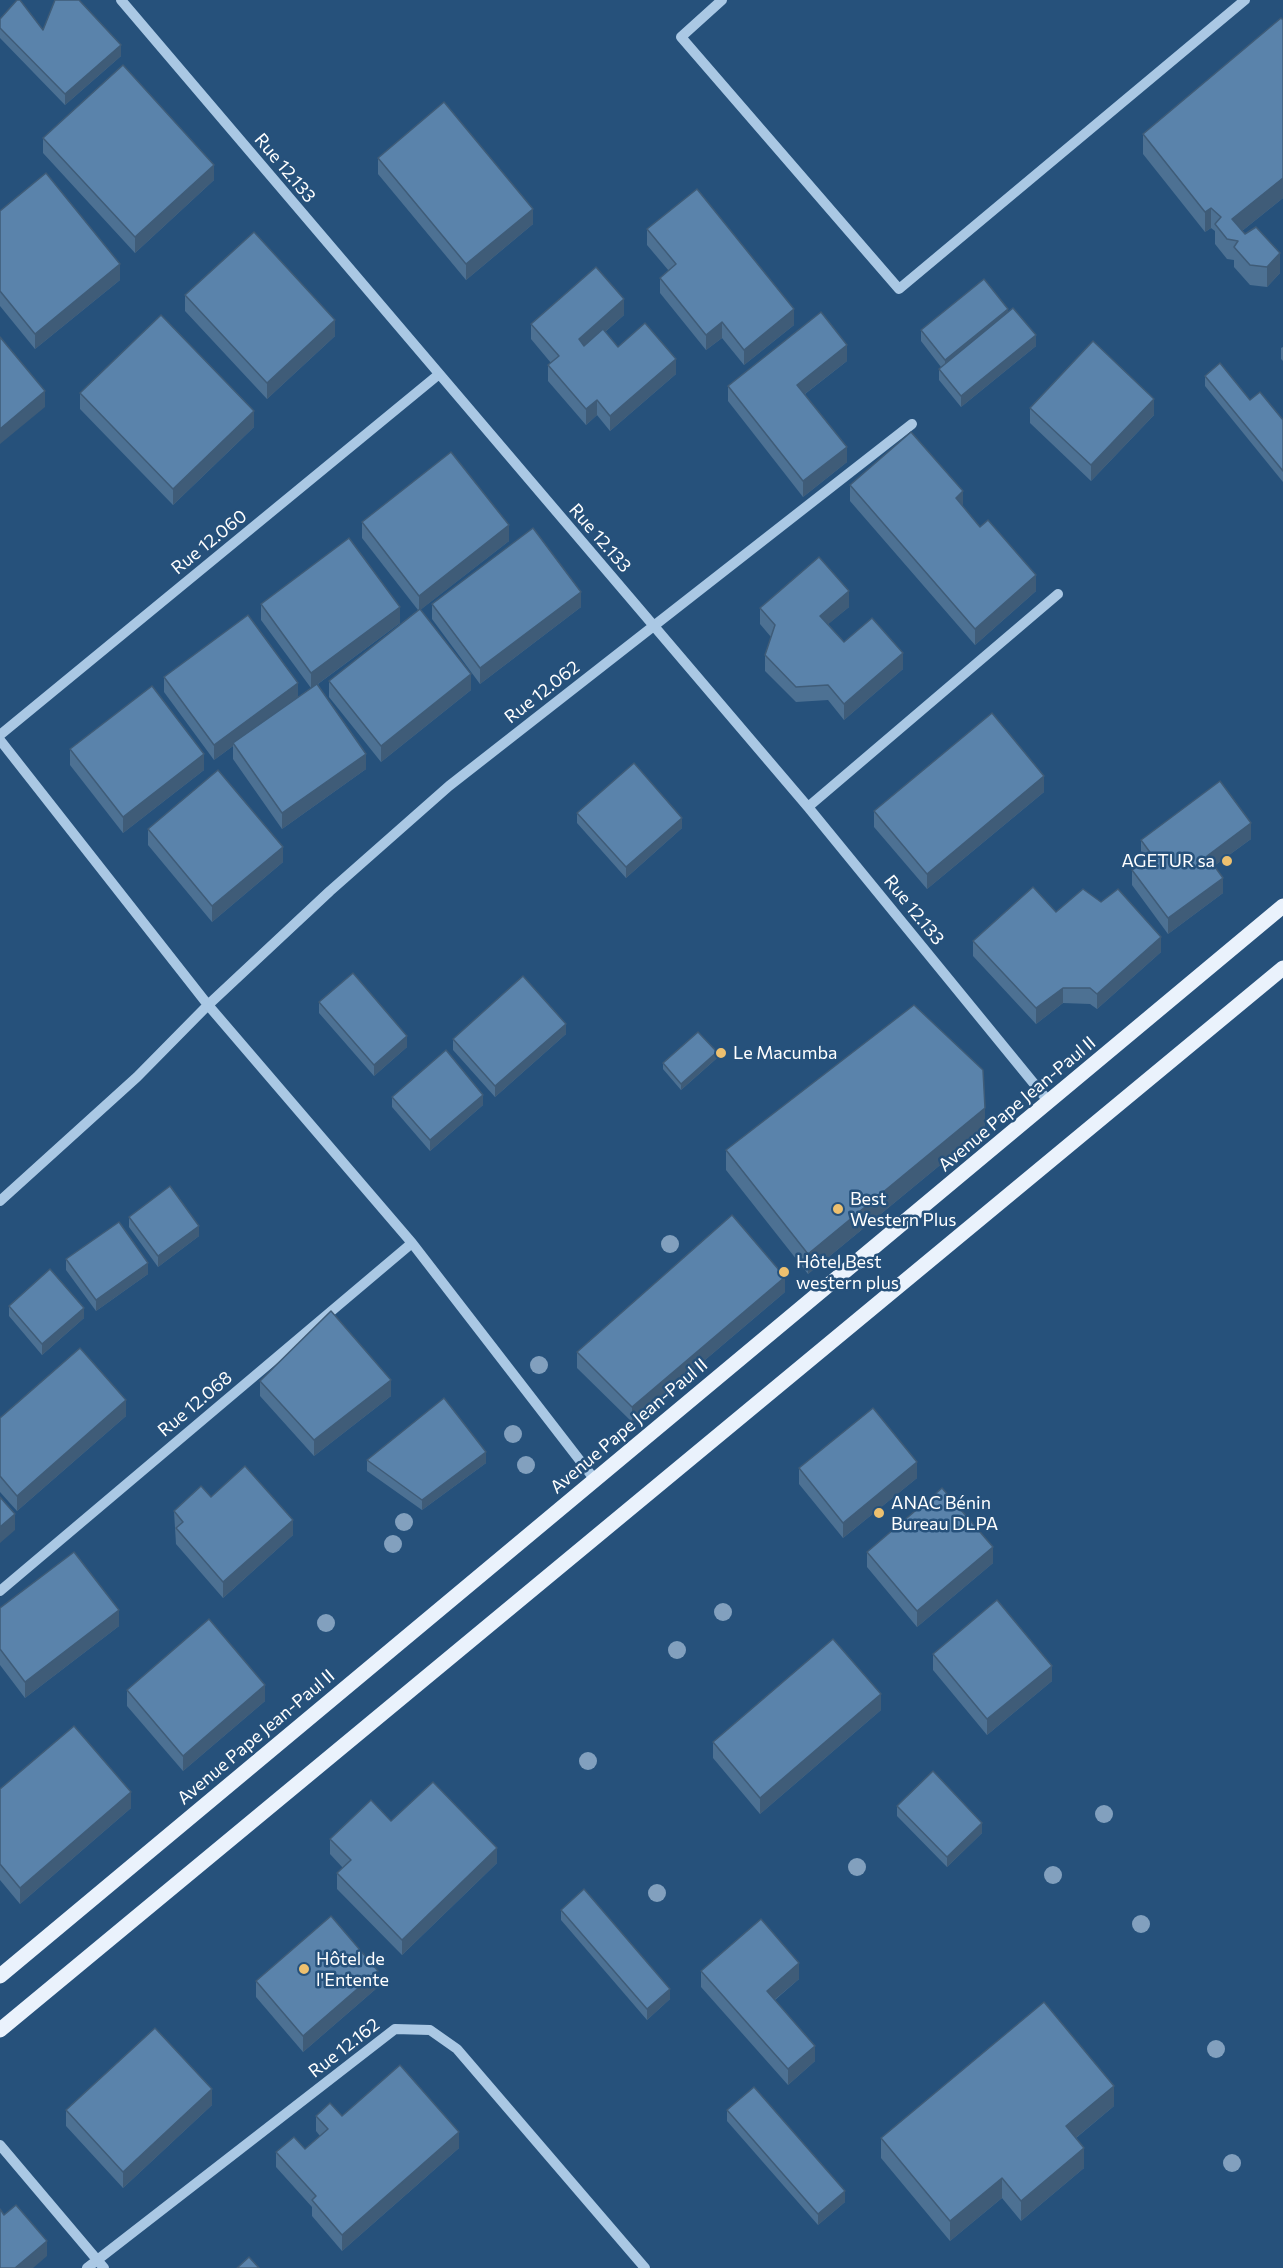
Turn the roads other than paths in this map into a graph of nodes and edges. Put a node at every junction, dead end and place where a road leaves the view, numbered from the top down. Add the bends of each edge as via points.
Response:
1 (121, 0) edge
2 (722, 0) edge
3 (1245, 0) edge
4 (438, 375) junction
5 (912, 424) dead end
6 (1058, 594) dead end
7 (655, 627) junction
8 (0, 735) edge
9 (0, 740) edge
10 (808, 807) junction
11 (1283, 906) edge
12 (1283, 968) edge
13 (208, 1005) junction
14 (1049, 1102) junction
15 (0, 1201) edge
16 (412, 1243) junction
17 (595, 1480) junction
18 (0, 1591) edge
19 (0, 1976) edge
20 (0, 2030) edge
21 (0, 2145) edge
22 (100, 2264) edge
23 (87, 2268) edge
24 (645, 2268) edge

1 - 4 street, Rue 12.133
2 - 3 street via 681,37 899,289
4 - 7 street, Rue 12.133
4 - 8 street, Rue 12.060
5 - 7 street, Rue 12.062
6 - 10 street
7 - 10 street, Rue 12.133
7 - 13 street, Rue 12.062 via 449,786
9 - 13 street
10 - 14 street, Rue 12.133
11 - 14 main road, Avenue Pape Jean-Paul II
12 - 20 main road
13 - 15 street, Rue 12.062 via 137,1077
13 - 16 street
14 - 17 main road, Avenue Pape Jean-Paul II
16 - 17 street
16 - 18 street, Rue 12.068
17 - 19 main road, Avenue Pape Jean-Paul II
21 - 22 street
22 - 23 street, Rue 12.162
22 - 24 street, Rue 12.162 via 395,2029 430,2030 457,2049

